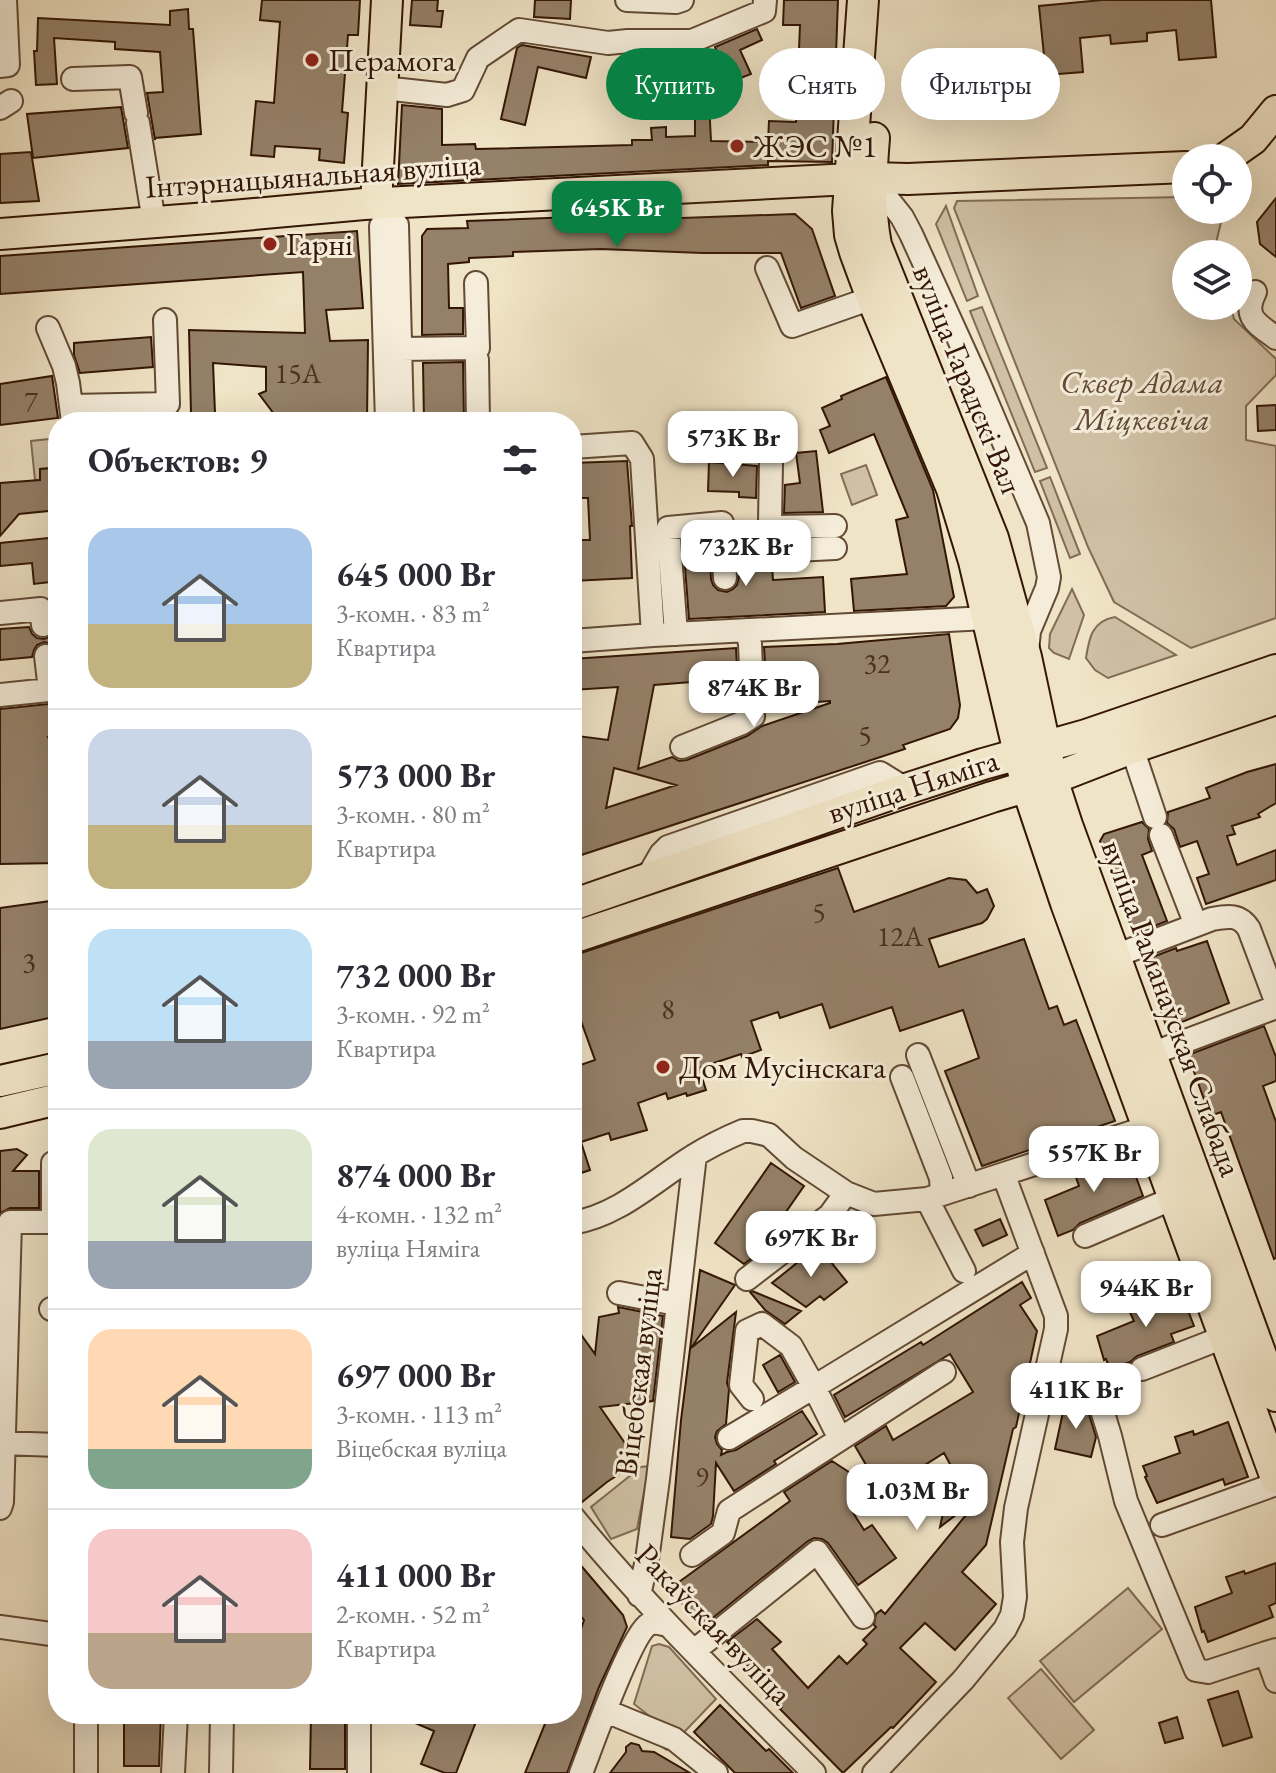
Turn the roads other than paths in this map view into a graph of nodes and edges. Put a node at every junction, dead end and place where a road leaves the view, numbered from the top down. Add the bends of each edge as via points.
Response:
1 (5, 0) edge
2 (387, 0) edge
3 (627, 0) edge
4 (682, 0) edge
5 (765, 0) edge
6 (863, 0) edge
7 (883, 0) edge
8 (0, 66) edge
9 (73, 79) dead end
10 (383, 88) junction
11 (1276, 111) edge
12 (1246, 144) edge
13 (1172, 168) edge
14 (860, 179) junction
15 (379, 215) junction
16 (154, 222) junction
17 (0, 234) edge
18 (767, 268) dead end
19 (476, 283) dead end
20 (1255, 292) dead end
21 (872, 298) junction
22 (165, 320) dead end
23 (48, 328) dead end
24 (1276, 338) edge
25 (400, 349) junction
26 (477, 360) dead end
27 (72, 412) edge
28 (91, 412) edge
29 (387, 412) edge
30 (402, 412) edge
31 (478, 412) edge
32 (582, 446) edge
33 (771, 462) dead end
34 (795, 550) dead end
35 (725, 578) dead end
36 (0, 613) edge
37 (987, 618) junction
38 (43, 625) dead end
39 (747, 630) junction
40 (676, 634) junction
41 (653, 635) junction
42 (582, 640) edge
43 (46, 656) dead end
44 (1026, 657) junction
45 (48, 664) edge
46 (1276, 670) edge
47 (48, 691) edge
48 (0, 695) edge
49 (1276, 699) edge
50 (682, 747) dead end
51 (1132, 748) junction
52 (1031, 750) junction
53 (1040, 783) junction
54 (906, 789) junction
55 (647, 878) junction
56 (582, 901) edge
57 (1196, 925) junction
58 (582, 935) edge
59 (1115, 956) junction
60 (1276, 1001) edge
61 (1276, 1007) edge
62 (1151, 1054) junction
63 (918, 1055) dead end
64 (48, 1070) edge
65 (902, 1077) dead end
66 (0, 1081) edge
67 (48, 1101) edge
68 (0, 1113) edge
69 (1148, 1127) junction
70 (695, 1155) junction
71 (1004, 1176) junction
72 (969, 1186) junction
73 (846, 1193) junction
74 (935, 1197) junction
75 (1174, 1198) junction
76 (582, 1221) edge
77 (48, 1222) edge
78 (1085, 1236) dead end
79 (1033, 1253) junction
80 (964, 1271) dead end
81 (747, 1279) dead end
82 (619, 1293) dead end
83 (678, 1301) junction
84 (1224, 1337) junction
85 (1142, 1369) dead end
86 (944, 1372) dead end
87 (814, 1387) junction
88 (1095, 1387) dead end
89 (1276, 1396) edge
90 (752, 1399) dead end
91 (729, 1438) dead end
92 (840, 1439) junction
93 (2, 1443) edge
94 (48, 1445) edge
95 (1276, 1481) edge
96 (0, 1508) edge
97 (1162, 1525) dead end
98 (582, 1528) edge
99 (692, 1555) dead end
100 (639, 1595) junction
101 (863, 1617) dead end
102 (668, 1625) junction
103 (0, 1627) edge
104 (48, 1634) edge
105 (694, 1651) junction
106 (1271, 1651) edge
107 (1276, 1681) edge
108 (606, 1711) junction
109 (86, 1724) edge
110 (175, 1724) edge
111 (222, 1724) edge
112 (359, 1724) edge
113 (876, 1772) edge
114 (86, 1773) edge
115 (173, 1773) edge
116 (221, 1773) edge
117 (359, 1773) edge
118 (581, 1773) edge
119 (716, 1773) edge
120 (814, 1773) edge

1 - 8 street via 8,65
2 - 10 main road
3 - 4 street
5 - 10 street via 764,11 692,41 608,43 519,30 478,58 463,90 447,95
6 - 14 main road, вуліца Гарадскі Вал
7 - 14 main road, вуліца Гарадскі Вал
9 - 16 street via 130,77
10 - 15 main road
11 - 12 main road
13 - 14 main road, Інтэрнацыянальная вуліца
14 - 15 main road, Інтэрнацыянальная вуліца
14 - 21 main road, вуліца Гарадскі Вал via 848,211 850,235
14 - 44 main road, вуліца Гарадскі Вал via 876,245 993,538
14 - 44 street via 902,217 911,234 1038,523 1049,577 1029,631
15 - 16 main road, Інтэрнацыянальная вуліца
15 - 25 street via 397,225
15 - 29 street
16 - 17 main road, Інтэрнацыянальная вуліца
18 - 21 street via 792,326
19 - 25 street via 478,348
20 - 24 street via 1250,313
21 - 37 main road, вуліца Гарадскі Вал via 952,489
22 - 28 street via 168,404
23 - 27 street via 64,366
25 - 30 street
26 - 31 street
32 - 41 street via 632,443 642,459
33 - 34 street via 770,522 835,537
35 - 40 street via 722,523 668,528
36 - 38 street via 41,609
37 - 39 street
37 - 52 main road, вуліца Гарадскі Вал
39 - 40 street
39 - 50 street via 753,716
40 - 41 street
41 - 42 street
43 - 45 street
44 - 52 main road, вуліца Гарадскі Вал
46 - 52 main road, вуліца Няміга
47 - 48 street
49 - 51 main road, вуліца Няміга
51 - 53 main road, вуліца Няміга
51 - 57 street
52 - 53 main road, вуліца Гарадскі Вал
52 - 54 main road, вуліца Няміга
53 - 58 main road, вуліца Няміга
53 - 59 main road, вуліца Раманаўская Слабада via 1067,825
53 - 69 main road, вуліца Раманаўская Слабада via 1066,903
54 - 55 main road, вуліца Няміга
54 - 55 street via 880,773 676,834
55 - 56 main road, вуліца Няміга
57 - 59 street
57 - 60 street via 1225,916 1244,921
59 - 62 main road, вуліца Раманаўская Слабада
61 - 62 street
62 - 89 main road, вуліца Раманаўская Слабада
63 - 72 street
64 - 66 main road
65 - 74 street via 941,1178
67 - 68 main road
69 - 71 street
69 - 75 main road, вуліца Раманаўская Слабада
70 - 73 street via 736,1134 769,1135
70 - 76 street via 623,1204
70 - 83 street, Віцебская вуліца
71 - 72 street
71 - 79 street
72 - 74 street
73 - 74 street via 874,1204
73 - 81 street via 830,1215
74 - 80 street
75 - 78 street
75 - 84 main road, вуліца Раманаўская Слабада
77 - 93 street via 10,1222
79 - 87 street
79 - 113 street via 1056,1329 1016,1508 1012,1615 963,1680
82 - 83 street
83 - 100 street, Віцебская вуліца
84 - 85 street
84 - 95 main road, вуліца Раманаўская Слабада
86 - 92 street
87 - 90 street via 791,1346 762,1324 747,1331 741,1385
87 - 91 street
87 - 92 street
88 - 106 street via 1126,1501 1196,1670 1208,1672
92 - 99 street via 729,1511 723,1533
93 - 94 street
93 - 96 street
95 - 97 street
98 - 100 street, Ракаўская вуліца
100 - 102 street, Ракаўская вуліца
101 - 105 street via 817,1552
102 - 105 street, Ракаўская вуліца
102 - 108 street via 648,1625 633,1644
103 - 104 street
105 - 120 street, Ракаўская вуліца
106 - 107 street
108 - 118 street
108 - 119 street via 674,1739
109 - 114 street
110 - 115 street
111 - 116 street
112 - 117 street

